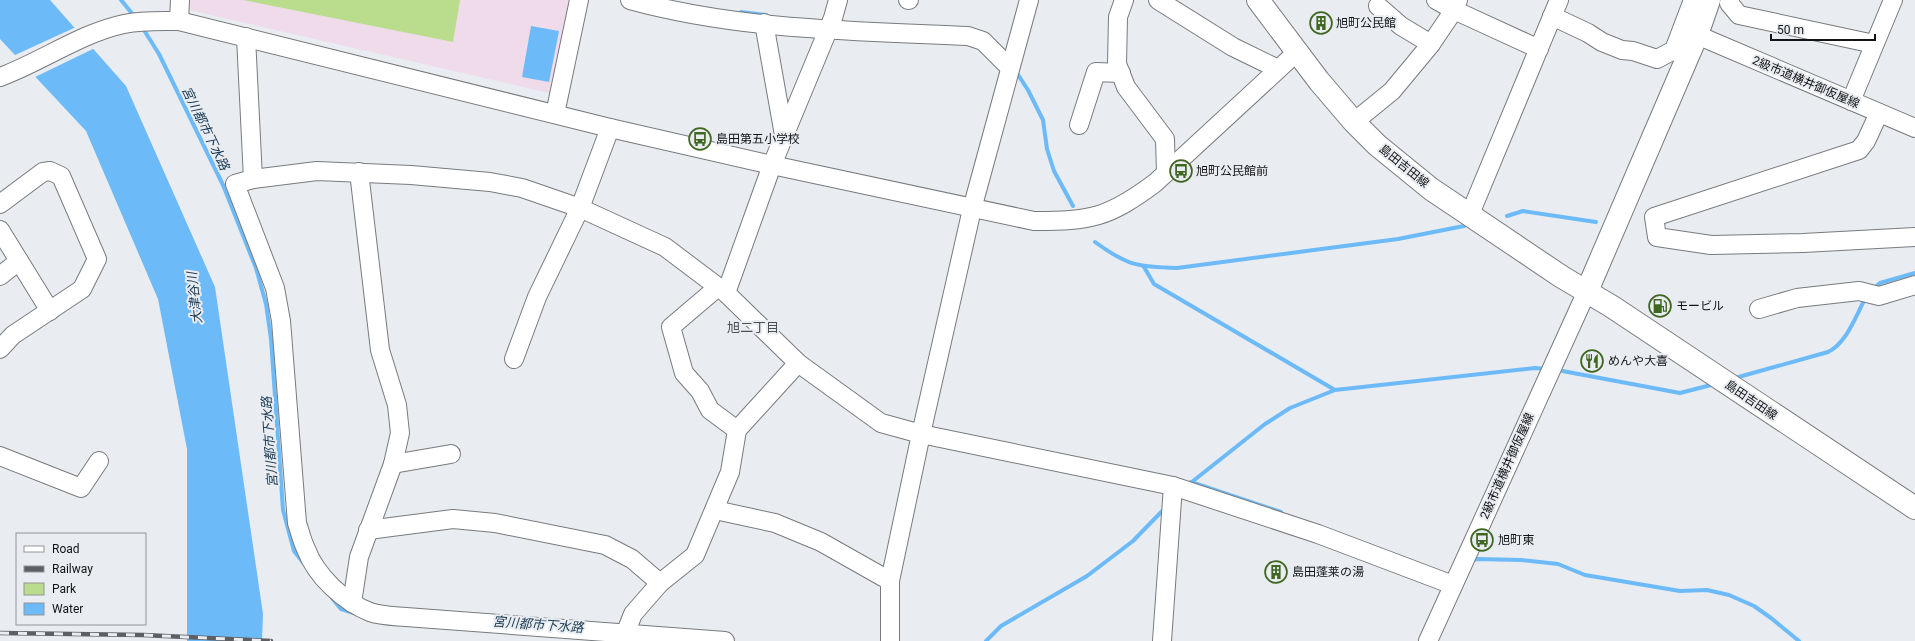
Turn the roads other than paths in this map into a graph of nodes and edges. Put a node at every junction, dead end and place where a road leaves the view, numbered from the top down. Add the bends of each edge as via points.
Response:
1 (180, 0) edge
2 (579, 0) edge
3 (630, 0) edge
4 (838, 0) edge
5 (1029, 0) edge
6 (1124, 0) edge
7 (1158, 0) edge
8 (1258, 0) edge
9 (1436, 0) edge
10 (1693, 0) edge
11 (1709, 0) edge
12 (1730, 0) edge
13 (1893, 0) edge
14 (1456, 5) edge
15 (1378, 6) dead end
16 (1556, 8) edge
17 (179, 21) junction
18 (764, 23) junction
19 (828, 29) junction
20 (1697, 35) junction
21 (246, 37) junction
22 (1431, 44) junction
23 (1874, 44) junction
24 (1539, 49) junction
25 (1297, 52) junction
26 (1010, 68) junction
27 (1278, 69) junction
28 (1121, 73) junction
29 (6, 75) edge
30 (1851, 101) junction
31 (1879, 112) junction
32 (555, 114) junction
33 (1354, 122) junction
34 (1079, 125) dead end
35 (610, 128) junction
36 (1915, 128) edge
37 (784, 135) junction
38 (772, 165) junction
39 (359, 172) junction
40 (1166, 173) junction
41 (253, 179) junction
42 (0, 204) edge
43 (580, 208) junction
44 (972, 209) junction
45 (1470, 214) junction
46 (0, 230) edge
47 (1915, 237) edge
48 (19, 261) junction
49 (0, 276) edge
50 (1915, 285) edge
51 (722, 290) junction
52 (1587, 291) junction
53 (1759, 309) dead end
54 (50, 311) junction
55 (0, 349) edge
56 (514, 359) dead end
57 (798, 363) junction
58 (737, 430) junction
59 (921, 434) junction
60 (451, 454) dead end
61 (0, 456) edge
62 (99, 462) dead end
63 (393, 464) junction
64 (1173, 486) junction
65 (1915, 508) edge
66 (715, 510) junction
67 (368, 530) junction
68 (890, 581) junction
69 (660, 583) junction
70 (1453, 586) junction
71 (352, 603) junction
72 (625, 634) junction
73 (725, 641) edge
74 (890, 641) edge
75 (1162, 641) edge
76 (1428, 641) edge

1 - 17 street
2 - 32 street
3 - 18 street via 709,18
4 - 19 street
5 - 26 street
6 - 28 street via 1118,17 1118,64
7 - 27 street via 1233,46
8 - 25 main road, 島田吉田線
9 - 14 street
10 - 16 street via 1674,50 1657,58 1622,50 1602,42
11 - 20 main road
12 - 23 street via 1729,3 1739,15
13 - 23 street
14 - 22 street
14 - 24 street
15 - 22 street via 1401,26
16 - 24 street
17 - 21 street
17 - 29 street via 147,20 119,25
18 - 19 street
18 - 37 street
19 - 26 street via 968,36 983,41
19 - 37 street
20 - 30 street, 2級市道横井御仮屋線
20 - 52 main road
21 - 32 street
21 - 41 street
22 - 33 street via 1392,91
23 - 30 street
24 - 45 street
25 - 27 street
25 - 33 main road, 島田吉田線
26 - 44 street
27 - 40 street
28 - 34 street via 1096,72
28 - 40 street via 1126,87 1164,139
30 - 31 street, 2級市道横井御仮屋線
31 - 36 street, 2級市道横井御仮屋線
31 - 47 street via 1866,141 1859,150 1654,217 1657,237 1711,245
32 - 35 street
33 - 45 main road, 島田吉田線 via 1431,189
35 - 38 street
35 - 43 street
37 - 38 street
38 - 44 street
38 - 51 street
39 - 41 street via 317,171
39 - 43 street via 490,182 522,188
39 - 63 street via 380,350 397,405 400,433
40 - 44 street via 1130,201 1106,214 1086,219 1034,221
41 - 71 street via 235,184 275,288 281,321 298,523 306,551 317,568 330,584
42 - 54 street via 43,172 50,171 61,176 97,259 82,289
43 - 51 street via 665,247
43 - 56 street via 537,297
44 - 59 street
45 - 52 main road, 島田吉田線 via 1562,277
46 - 48 street
48 - 49 street
48 - 54 street
50 - 53 street via 1879,296 1859,291 1797,298
51 - 57 street
51 - 58 street via 671,327 684,373 700,391 710,410
52 - 65 main road, 島田吉田線
52 - 70 street, 2級市道横井御仮屋線
54 - 55 street via 13,335
57 - 58 street
57 - 59 street via 881,423
58 - 66 street via 730,472
59 - 64 street
59 - 68 street
60 - 63 street
61 - 62 street via 81,488
63 - 67 street
64 - 70 street via 1318,534
64 - 75 street
66 - 68 street via 775,523 795,531 821,542
66 - 69 street via 695,555
67 - 69 street via 453,519 495,523 604,545 632,559
67 - 71 street via 359,556
68 - 74 street
69 - 72 street via 633,614
70 - 76 street, 2級市道横井御仮屋線
71 - 72 street via 372,613 406,617
72 - 73 street

